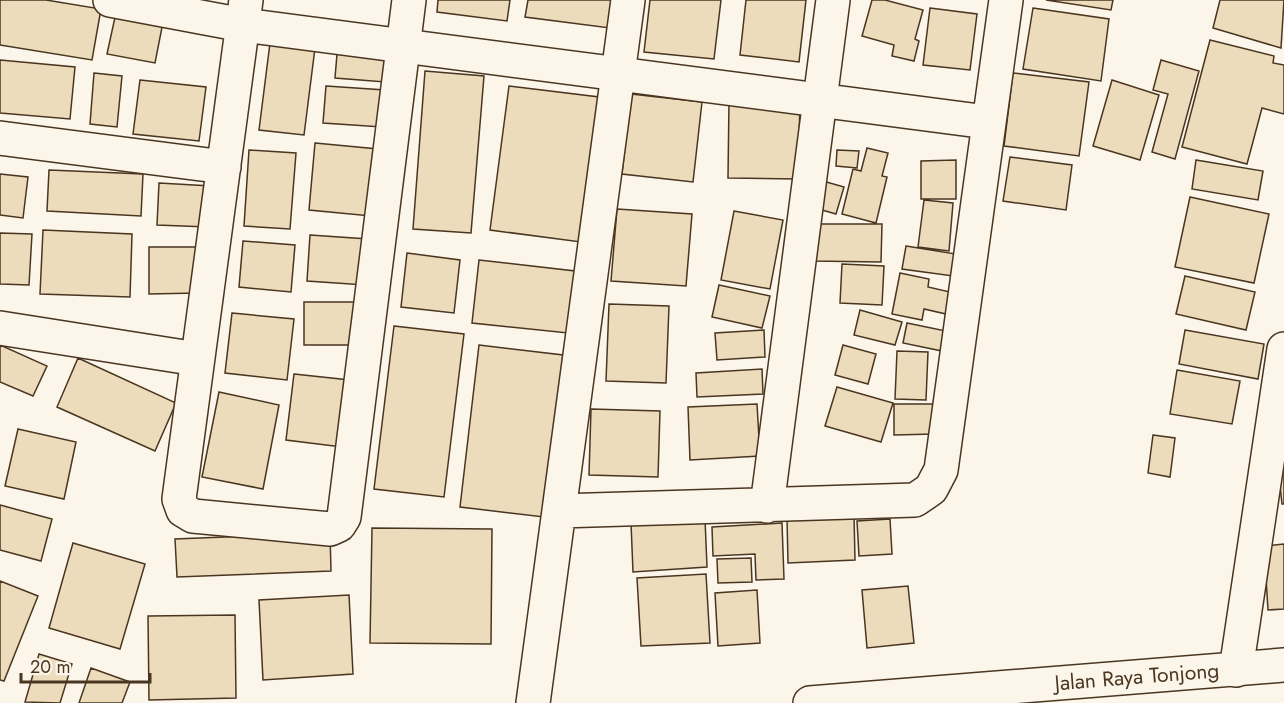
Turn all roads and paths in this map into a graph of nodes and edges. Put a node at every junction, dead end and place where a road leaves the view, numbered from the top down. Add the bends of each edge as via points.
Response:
1 (110, 0) edge
2 (409, 0) edge
3 (628, 0) edge
4 (833, 0) edge
5 (1006, 0) edge
6 (244, 12) edge
7 (403, 45) junction
8 (618, 73) junction
9 (821, 100) junction
10 (987, 122) junction
11 (0, 138) edge
12 (224, 167) junction
13 (0, 328) edge
14 (1284, 349) edge
15 (197, 359) junction
16 (767, 506) junction
17 (559, 511) junction
18 (1284, 665) edge
19 (1236, 670) junction
20 (533, 703) edge
21 (810, 703) edge

1 - 6 street
2 - 7 street
3 - 8 street
4 - 9 street
5 - 10 street
6 - 7 street
6 - 12 street
7 - 8 street
7 - 15 street via 344,517 339,525 330,530 193,516 183,510 179,499
8 - 9 street
8 - 17 street
9 - 10 street
9 - 16 street
10 - 16 street via 941,470 931,489 915,500
11 - 12 street
12 - 15 street
13 - 15 street
14 - 19 street
16 - 17 street
17 - 20 street
18 - 19 street, Jalan Raya Tonjong
19 - 21 street, Jalan Raya Tonjong

